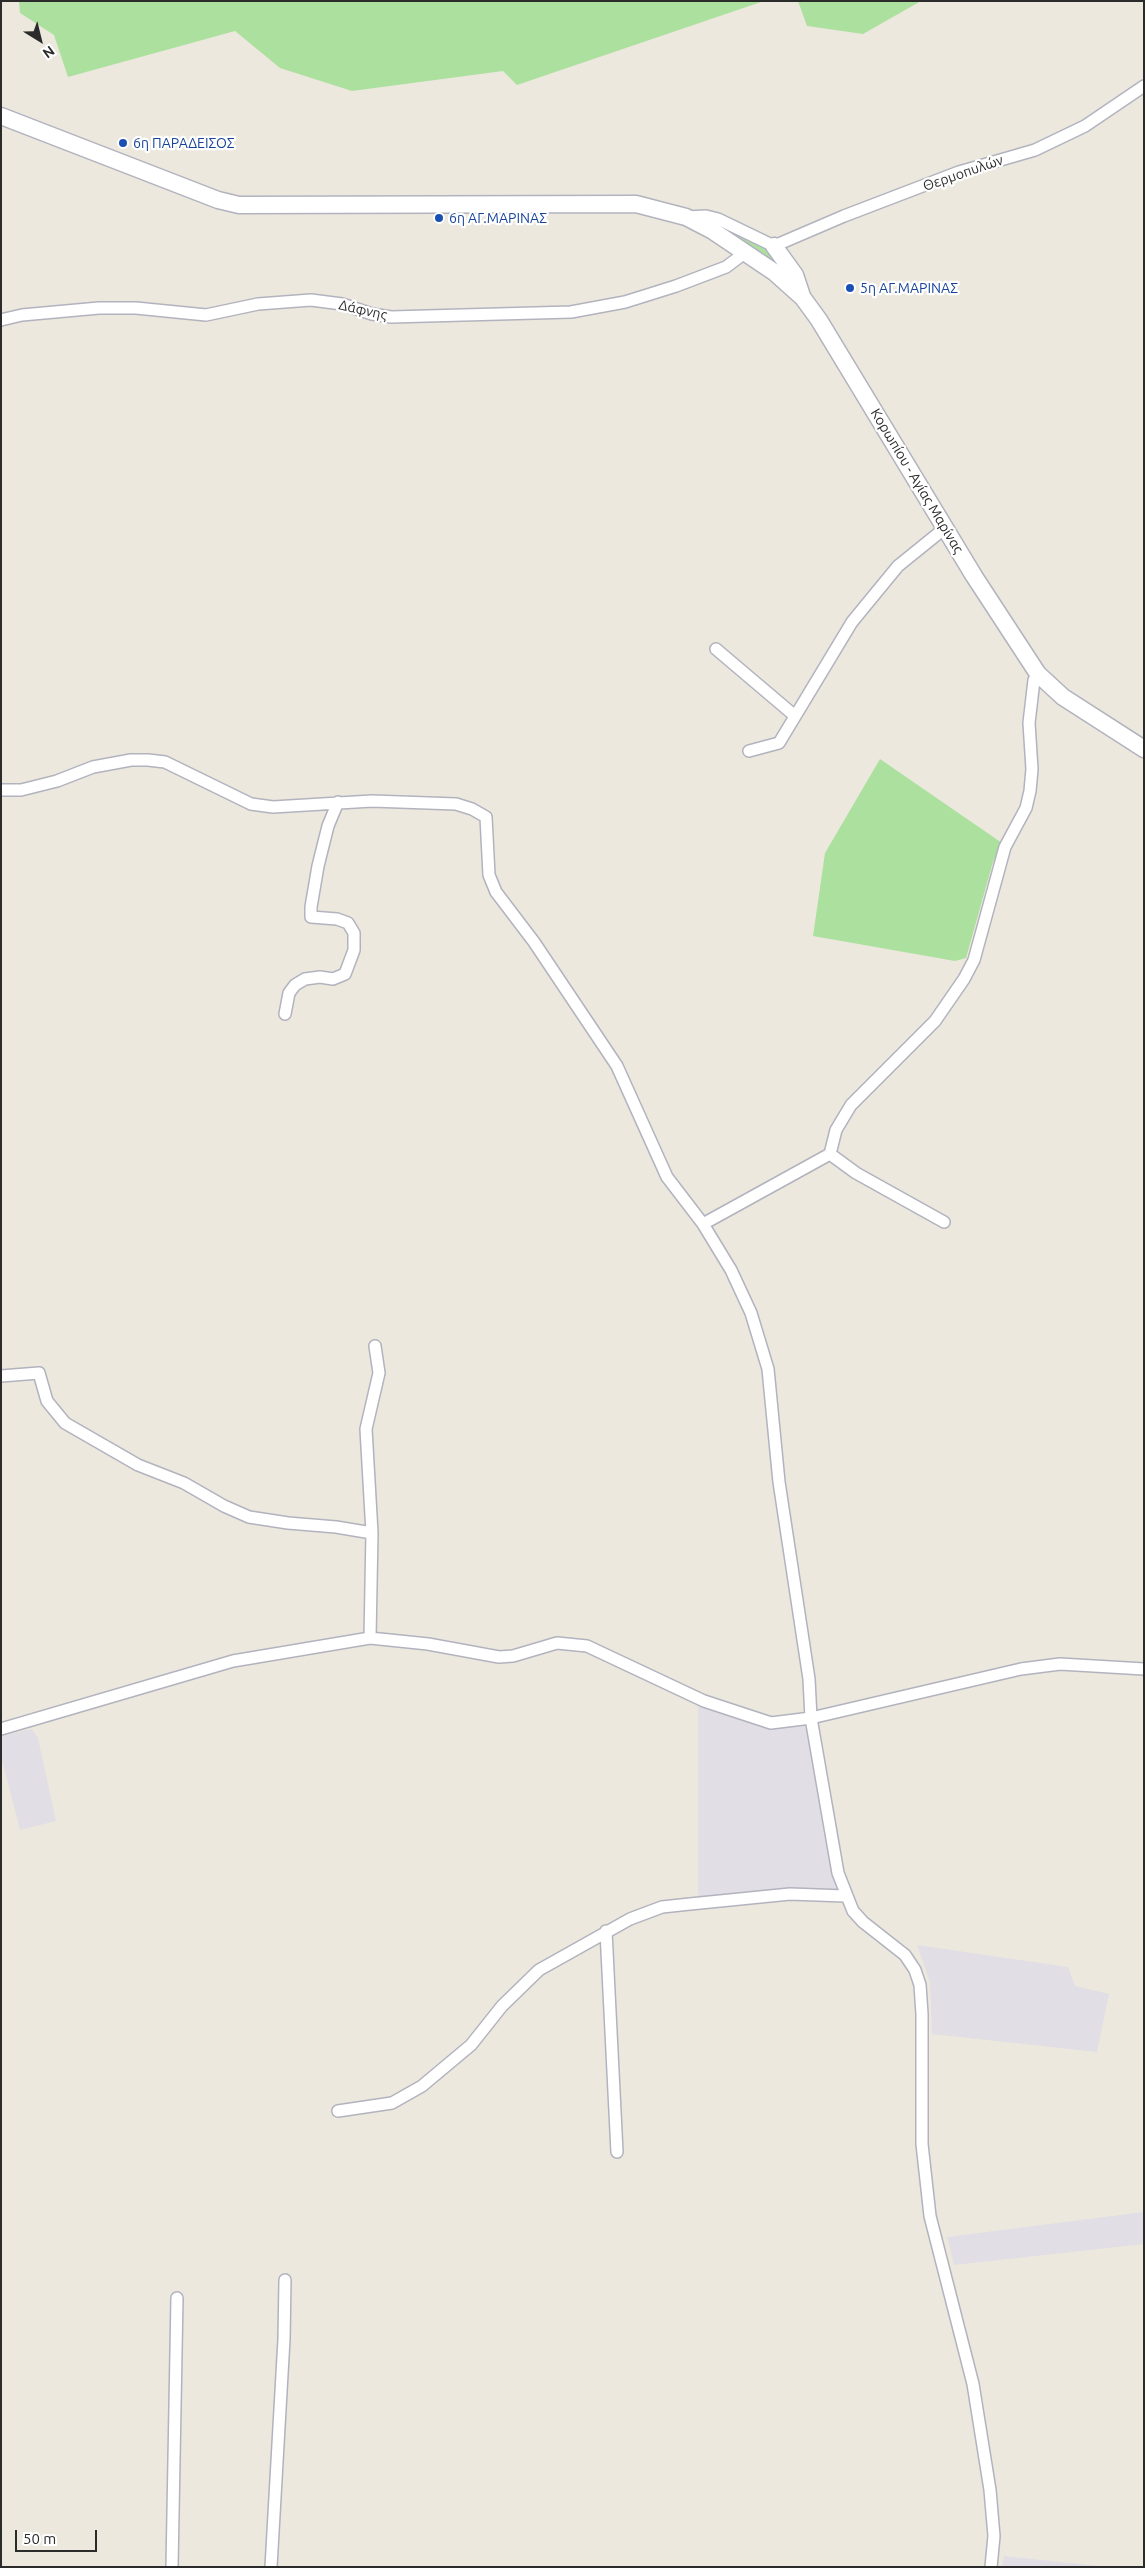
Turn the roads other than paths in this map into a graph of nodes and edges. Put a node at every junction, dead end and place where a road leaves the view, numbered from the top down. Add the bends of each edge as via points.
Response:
1 (1144, 86) edge
2 (1, 116) edge
3 (686, 217) junction
4 (774, 246) junction
5 (746, 252) junction
6 (803, 298) junction
7 (1, 320) edge
8 (945, 528) junction
9 (716, 649) dead end
10 (1038, 674) junction
11 (796, 716) junction
12 (1144, 749) edge
13 (749, 751) dead end
14 (1, 790) edge
15 (338, 802) junction
16 (285, 1014) dead end
17 (830, 1154) junction
18 (944, 1222) dead end
19 (703, 1224) junction
20 (375, 1346) dead end
21 (1, 1376) edge
22 (372, 1533) junction
23 (370, 1638) junction
24 (1144, 1669) edge
25 (811, 1718) junction
26 (1, 1728) edge
27 (846, 1896) junction
28 (606, 1931) junction
29 (338, 2111) dead end
30 (616, 2152) dead end
31 (285, 2280) dead end
32 (177, 2298) dead end
33 (172, 2567) edge
34 (271, 2567) edge
35 (991, 2567) edge

1 - 4 street, Θερμοπυλών via 1085,126 1035,150 959,172
2 - 3 main road, Κορωπίου - Αγίας Μαρίνας via 218,200 239,205 636,204
3 - 4 street via 718,219
3 - 5 main road, Κορωπίου - Αγίας Μαρίνας
4 - 6 main road via 795,275
5 - 6 main road, Κορωπίου - Αγίας Μαρίνας
5 - 7 street, Δάφνης via 726,267 676,286 625,302 571,312 391,317 342,304 311,300 258,304 206,316 136,308 99,308
6 - 8 main road, Κορωπίου - Αγίας Μαρίνας
8 - 10 main road, Κορωπίου - Αγίας Μαρίνας
8 - 11 street via 898,566 852,622
9 - 11 street
10 - 12 main road, Κορωπίου - Αγίας Μαρίνας via 1063,696
10 - 17 street via 1034,680 1029,723 1030,791 1026,808 1005,847 974,960 935,1021 851,1105 836,1130
11 - 13 street via 779,742
14 - 15 street via 21,790 58,781 93,767 148,760 165,762 251,804 273,807
15 - 16 street via 320,858 311,917 348,923 354,933 354,950 345,974 334,979 305,980 295,985 289,993
15 - 19 street via 456,804 486,817 489,875 496,892 534,942 617,1066 667,1177
17 - 18 street via 856,1173
17 - 19 street
19 - 25 street via 731,1270 751,1313 768,1369 779,1482 809,1679
20 - 22 street via 379,1373 366,1429
21 - 22 street via 38,1373 47,1401 65,1423 138,1465 249,1517
22 - 23 street
23 - 25 street via 428,1644 499,1657 557,1643 587,1646 704,1701 771,1723
23 - 26 street via 233,1661
24 - 25 street via 1060,1664 1021,1669
25 - 27 street via 838,1873
27 - 28 street via 790,1894 662,1907
27 - 35 street via 863,1922 905,1955 920,1985 922,2144 929,2207 973,2384 990,2490 994,2536
28 - 29 street via 539,1970 502,2006 471,2045 422,2086 392,2103
28 - 30 street
31 - 34 street
32 - 33 street

